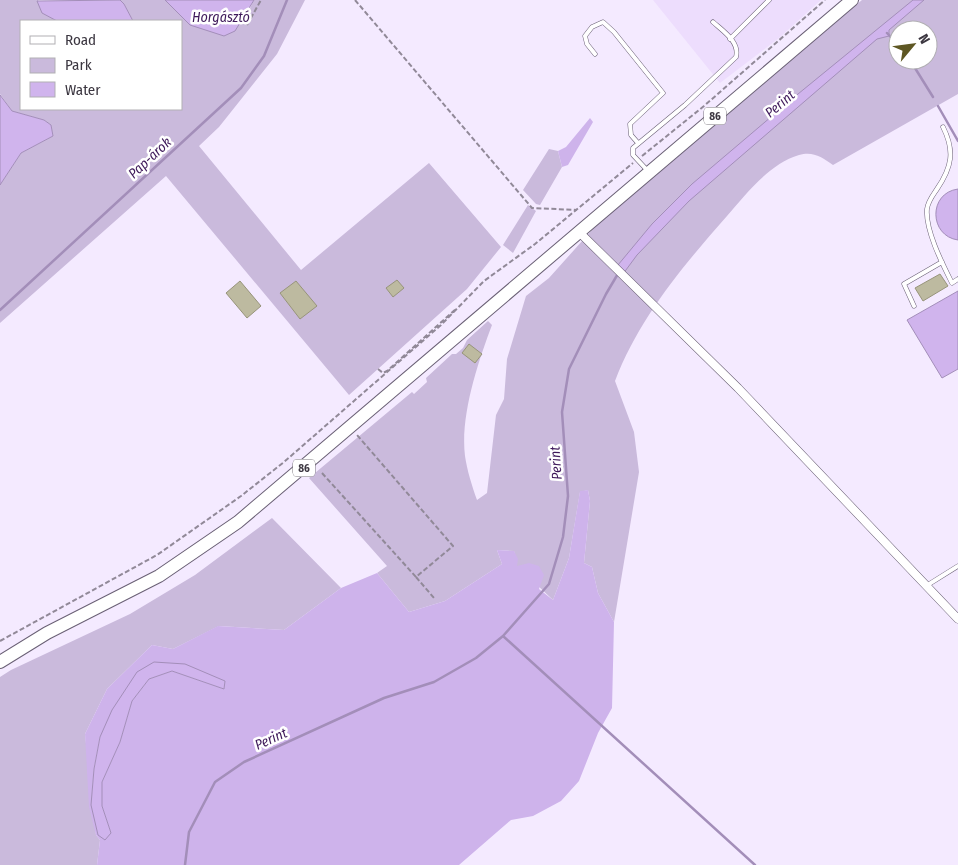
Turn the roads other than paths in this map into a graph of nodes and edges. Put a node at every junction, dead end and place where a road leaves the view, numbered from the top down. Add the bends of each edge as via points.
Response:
1 (769, 0) edge
2 (852, 0) edge
3 (713, 22) dead end
4 (730, 39) junction
5 (595, 54) dead end
6 (943, 127) dead end
7 (638, 143) junction
8 (648, 172) junction
9 (579, 232) junction
10 (942, 262) junction
11 (958, 279) edge
12 (914, 306) dead end
13 (958, 566) edge
14 (926, 586) junction
15 (958, 619) edge
16 (0, 662) edge

1 - 4 lane
2 - 8 main road, 86
3 - 4 lane
4 - 7 lane via 737,52 732,61
5 - 7 lane via 585,36 602,22 614,32 663,94 630,124 631,135
6 - 10 lane via 950,143 951,158 946,175 930,199 927,214
7 - 8 lane via 632,152
8 - 9 main road, 86
9 - 14 street via 738,388
9 - 16 main road, 86 via 225,532 159,576 33,641
10 - 11 lane via 952,283
10 - 12 lane via 904,284
13 - 14 lane
14 - 15 street

